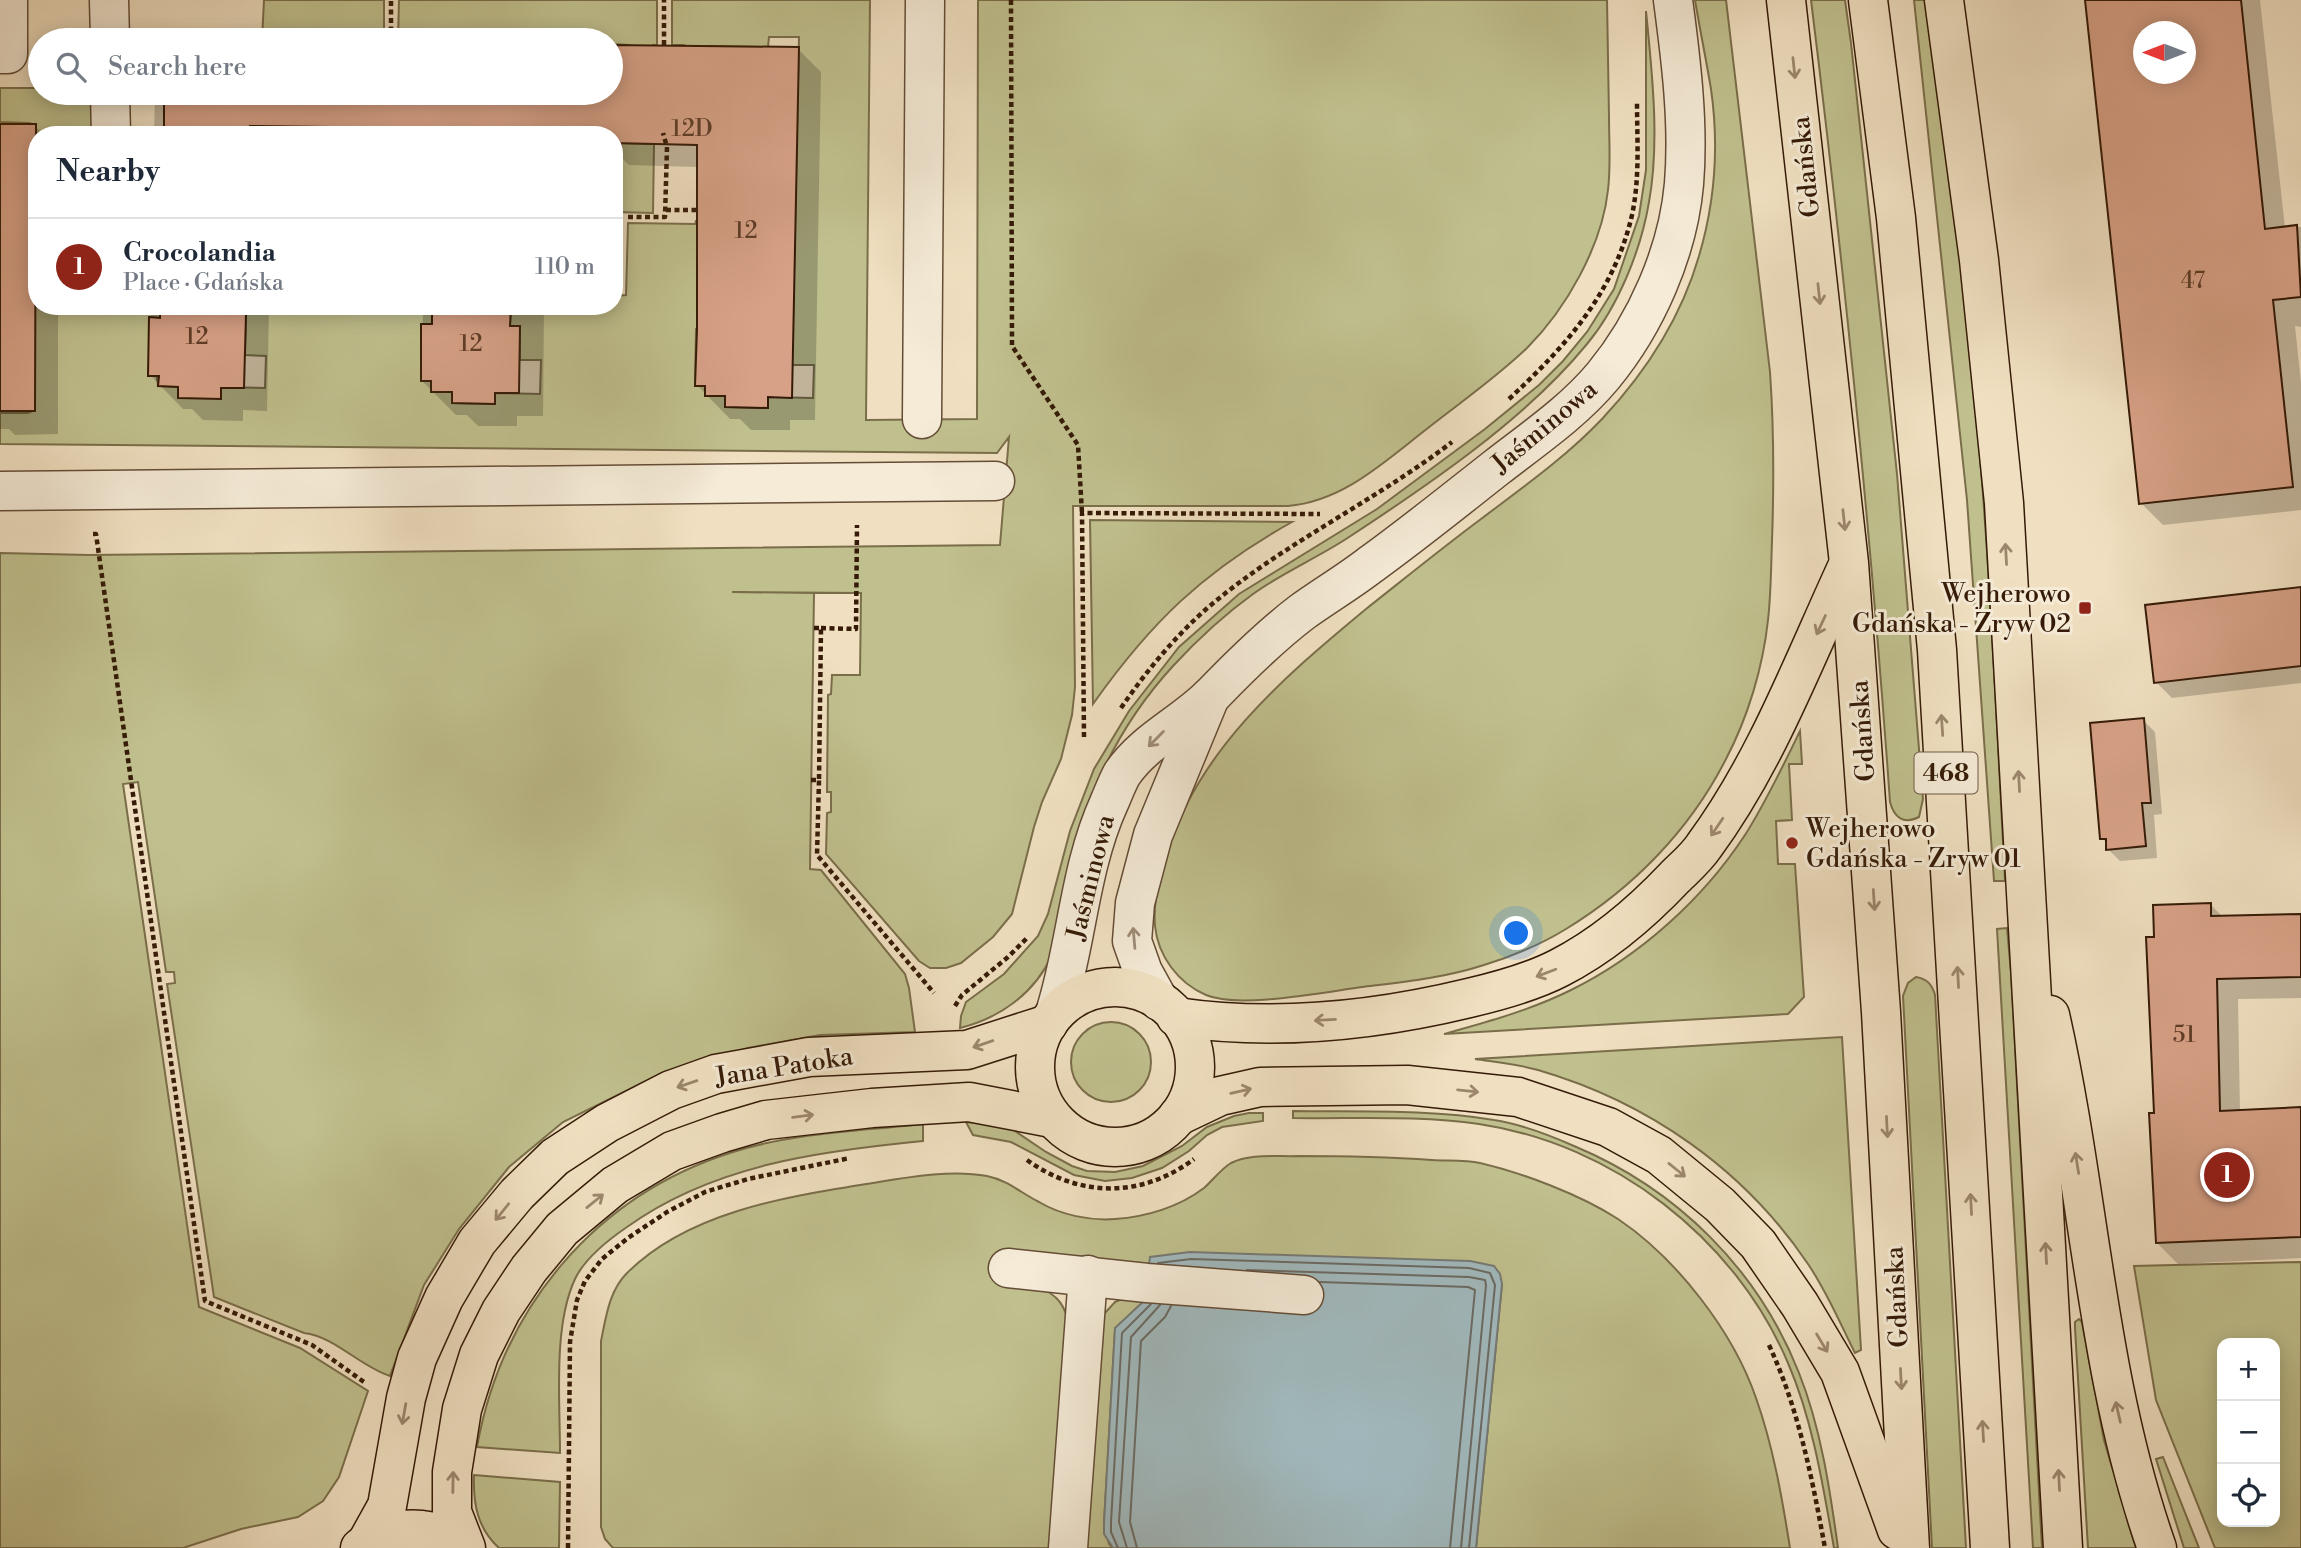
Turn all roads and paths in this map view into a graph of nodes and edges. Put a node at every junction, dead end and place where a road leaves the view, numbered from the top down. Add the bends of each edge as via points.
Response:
1 (8, 0) edge
2 (109, 0) edge
3 (391, 0) edge
4 (664, 0) edge
5 (925, 0) edge
6 (1012, 0) edge
7 (1673, 0) edge
8 (1786, 0) edge
9 (1868, 0) edge
10 (1944, 0) edge
11 (110, 28) edge
12 (391, 28) edge
13 (664, 45) dead end
14 (0, 54) edge
15 (110, 105) edge
16 (111, 126) edge
17 (663, 133) dead end
18 (666, 210) junction
19 (696, 210) dead end
20 (628, 217) dead end
21 (922, 419) dead end
22 (995, 481) dead end
23 (857, 482) junction
24 (0, 491) edge
25 (1082, 513) junction
26 (1320, 514) dead end
27 (86, 534) dead end
28 (1849, 563) junction
29 (814, 628) dead end
30 (821, 628) junction
31 (813, 662) dead end
32 (821, 662) junction
33 (1210, 697) junction
34 (1084, 737) dead end
35 (811, 780) dead end
36 (819, 780) junction
37 (2026, 906) junction
38 (934, 993) dead end
39 (1168, 1009) junction
40 (1052, 1018) junction
41 (1178, 1116) junction
42 (1052, 1118) junction
43 (1009, 1268) dead end
44 (1088, 1275) junction
45 (1304, 1295) dead end
46 (365, 1382) dead end
47 (363, 1545) edge
48 (464, 1548) edge
49 (1068, 1548) edge
50 (1904, 1548) edge
51 (1910, 1548) edge
52 (1990, 1548) edge
53 (2063, 1548) edge
54 (2157, 1548) edge

1 - 14 street via 8,54
2 - 11 street
3 - 12 path
4 - 13 path
5 - 21 street
6 - 25 path via 1012,346 1078,445
7 - 33 street, Jaśminowa via 1686,130 1684,186 1668,255 1632,337 1568,411 1270,637
8 -> 28 main road, Gdańska
52 -> 9 main road, 468 via 1937,650 1896,218
37 -> 10 main road via 1997,418
15 - 16 street
17 - 18 path
18 - 19 path
18 - 20 path via 665,217
22 - 23 street
23 - 24 street
23 - 30 path via 856,629
25 - 26 path
25 - 34 path
27 - 46 path via 96,534 205,1301 312,1345
28 -> 39 main road via 1745,787 1703,849 1639,914 1600,943 1558,969 1499,991 1437,1006 1337,1020 1255,1024 1216,1023
28 -> 51 main road, Gdańska via 1879,972
29 - 30 path
30 - 32 path
31 - 32 path
32 - 36 path
39 -> 33 street, Jaśminowa via 1143,972 1132,940 1135,902 1153,835
33 -> 40 street, Jaśminowa via 1163,732 1122,774 1097,828 1065,983
35 - 36 path
36 - 38 path via 817,855
53 -> 37 main road
54 -> 37 main road via 2131,1468 2113,1388 2063,1070
39 - 40 main road via 1131,989 1100,989 1076,997
39 - 41 main road via 1189,1037 1194,1057 1189,1098
40 - 42 main road via 1041,1035 1035,1060 1037,1085
40 -> 47 main road, Jana Patoka via 967,1050 809,1057 716,1074 607,1122 555,1157 477,1242 444,1298 417,1358 387,1506
41 - 42 main road via 1150,1139 1115,1147 1080,1140
41 -> 50 main road via 1220,1096 1260,1087 1407,1085 1518,1097 1608,1128 1659,1155 1720,1205 1758,1244 1800,1304 1840,1372
48 -> 42 main road, Jana Patoka via 453,1512 453,1472 462,1409 479,1355 529,1269 562,1229 615,1185 672,1152 766,1120 969,1102
43 - 44 street
44 - 45 street
44 - 49 street
47 - 48 main road via 392,1531 418,1529 445,1536

